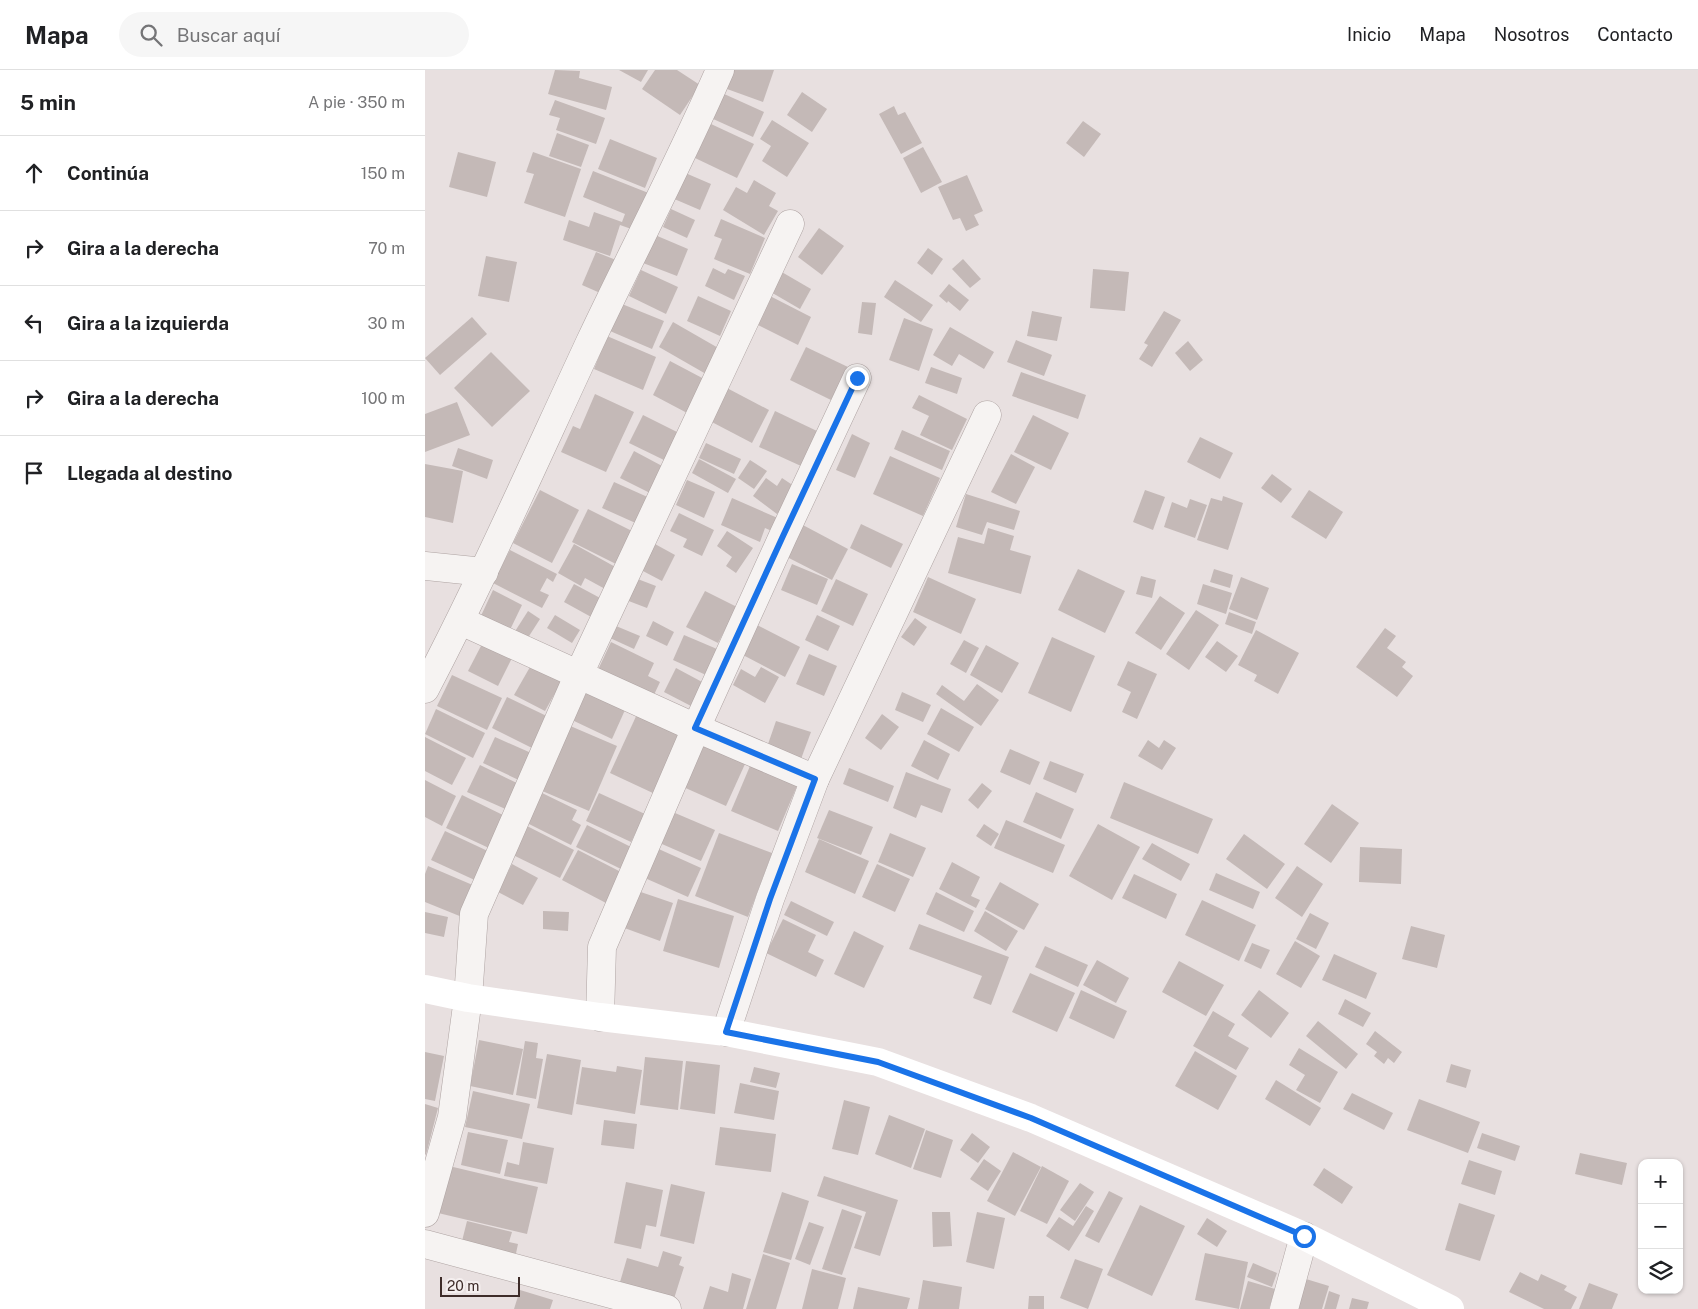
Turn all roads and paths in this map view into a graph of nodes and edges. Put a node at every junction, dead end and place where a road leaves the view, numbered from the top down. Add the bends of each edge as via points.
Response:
1 (721, 70) edge
2 (790, 224) dead end
3 (857, 378) dead end
4 (987, 415) dead end
5 (425, 566) edge
6 (484, 572) junction
7 (461, 621) junction
8 (578, 676) junction
9 (425, 690) edge
10 (695, 728) junction
11 (815, 779) junction
12 (425, 989) edge
13 (468, 998) junction
14 (600, 1017) junction
15 (726, 1032) junction
16 (425, 1213) edge
17 (1304, 1236) junction
18 (425, 1244) edge
19 (667, 1309) edge
20 (1284, 1309) edge
21 (1450, 1309) edge

1 - 6 street
2 - 8 street
3 - 10 street
4 - 11 street
5 - 6 street
6 - 7 street
7 - 8 street
7 - 9 street
8 - 10 street
8 - 13 street via 474,914
10 - 11 street
10 - 14 street via 602,947
11 - 15 street via 770,899
12 - 13 main road
13 - 14 main road
13 - 16 street via 452,1117
14 - 15 main road
15 - 17 main road via 878,1062 1031,1118
17 - 20 street
17 - 21 main road
18 - 19 street

